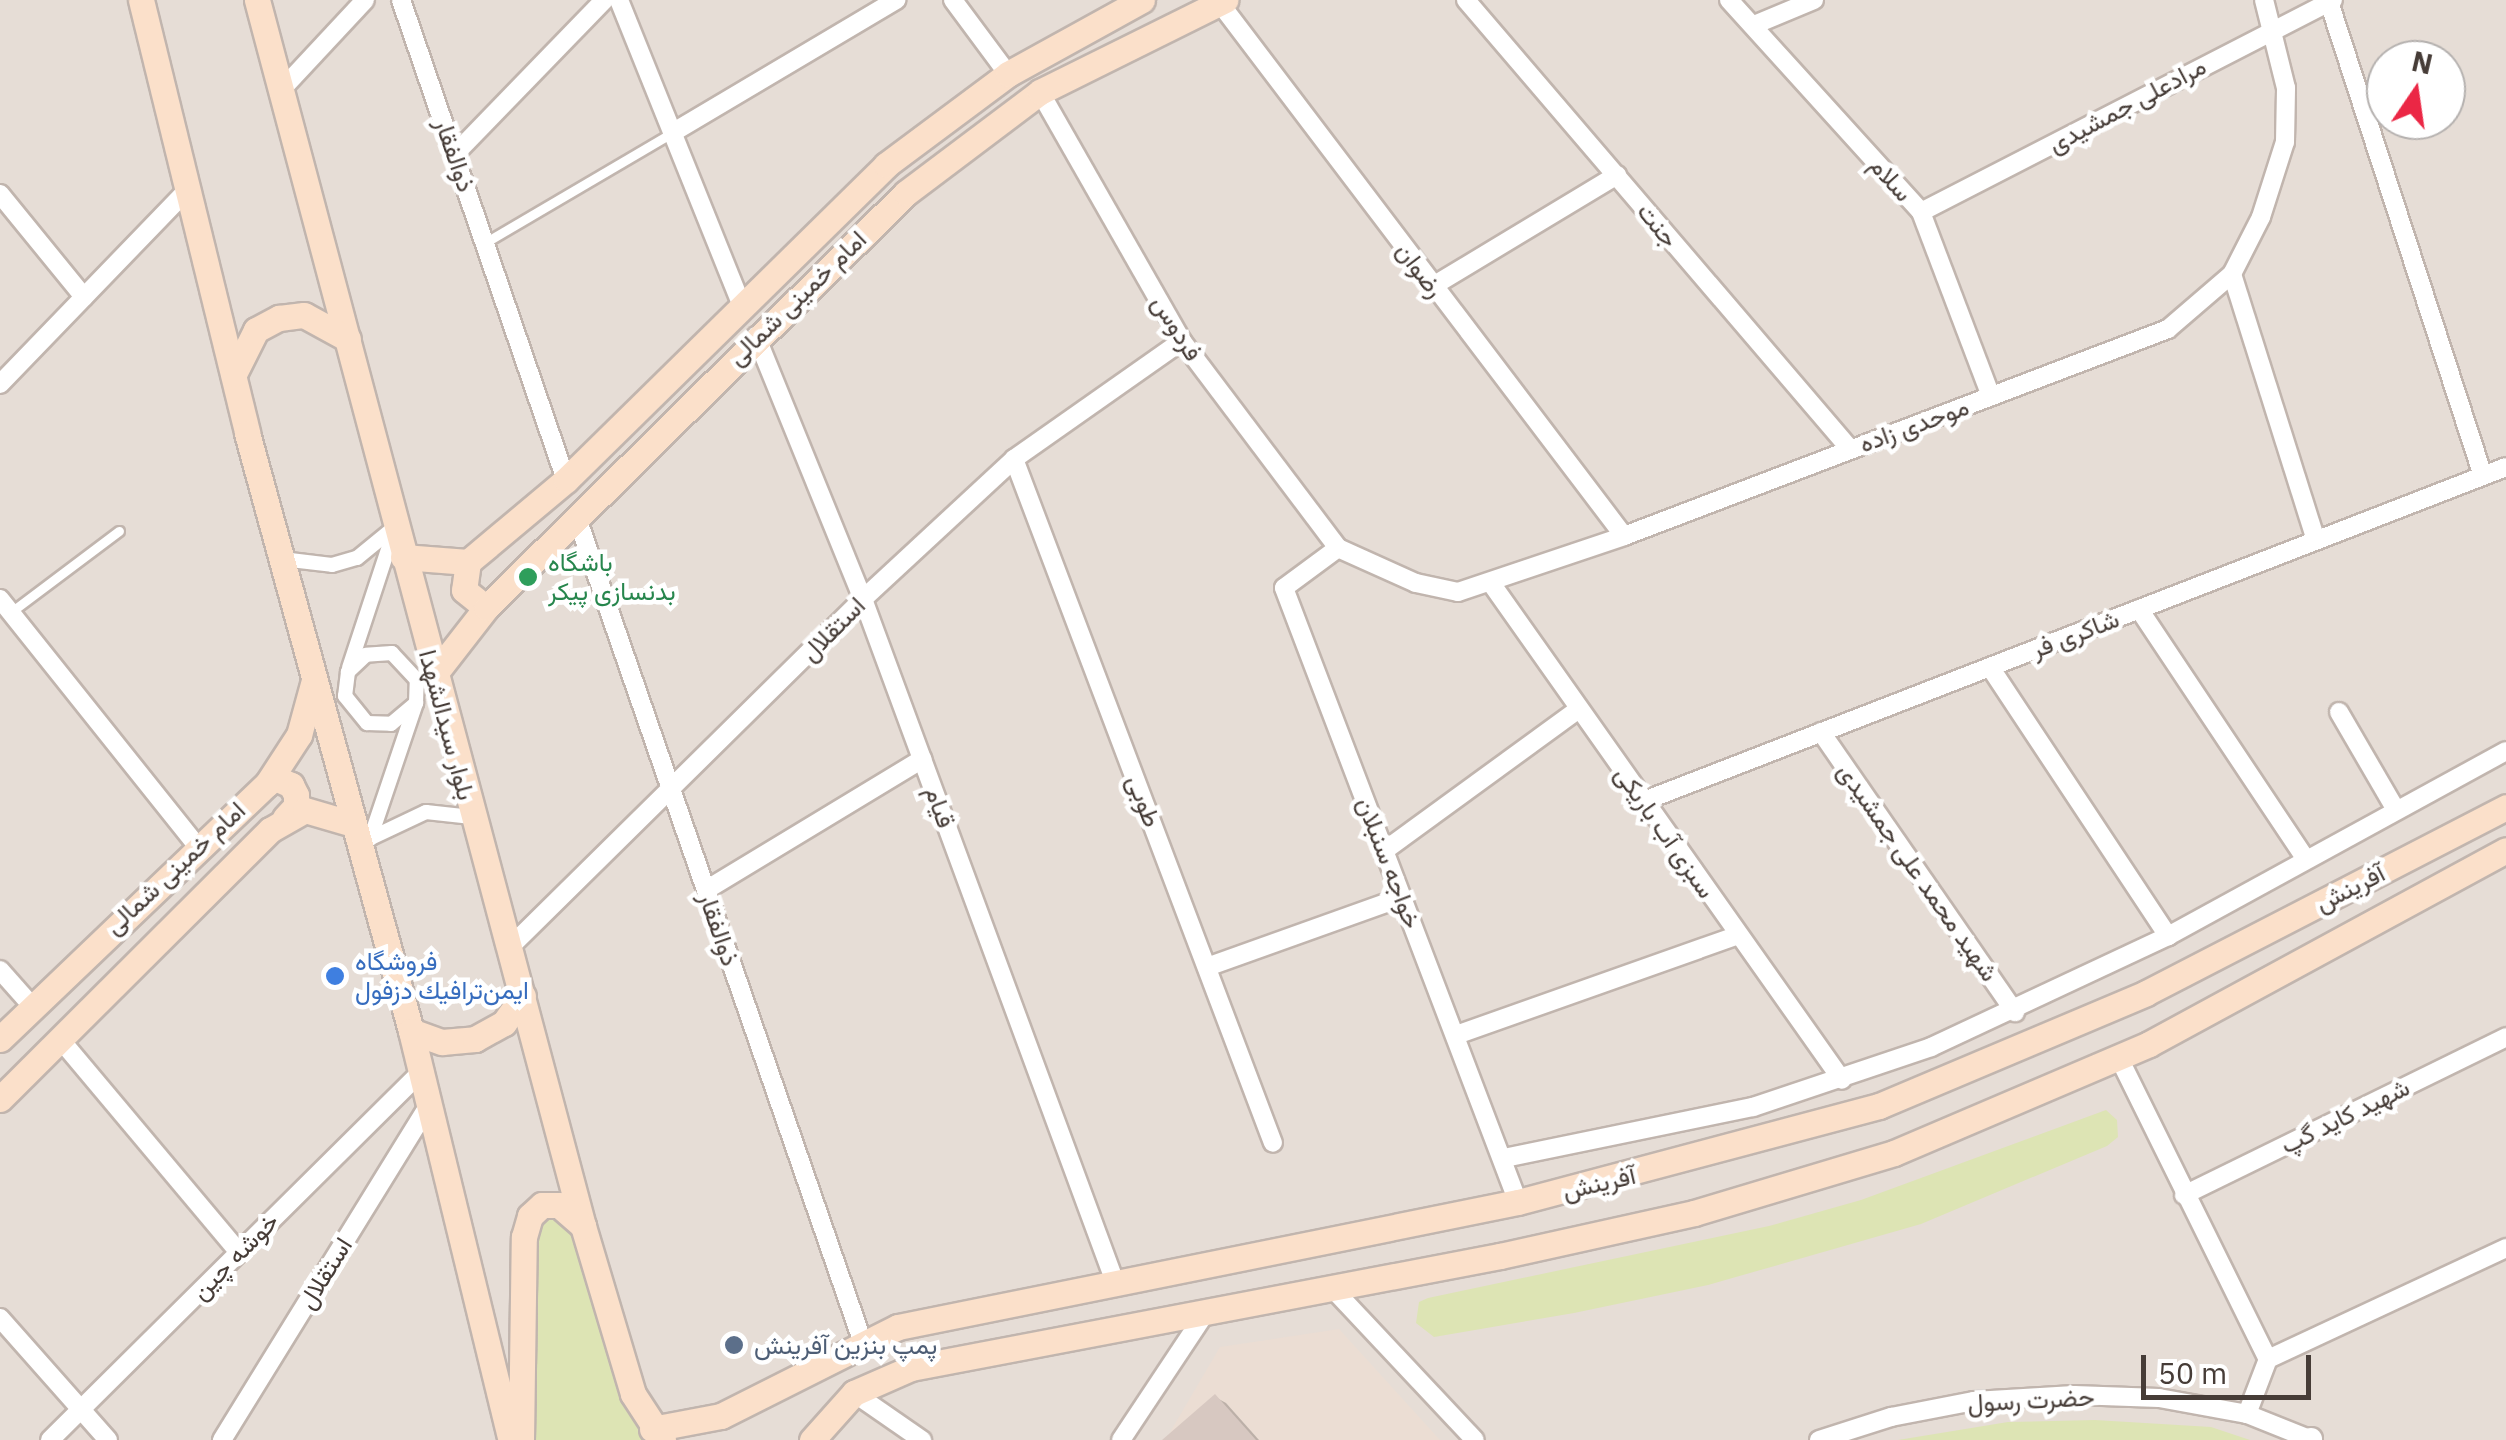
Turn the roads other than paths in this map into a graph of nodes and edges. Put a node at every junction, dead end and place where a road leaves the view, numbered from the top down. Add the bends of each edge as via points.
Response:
1 (141, 0) edge
2 (257, 0) edge
3 (365, 0) edge
4 (401, 0) edge
5 (604, 0) edge
6 (618, 0) edge
7 (896, 0) edge
8 (953, 0) edge
9 (1142, 0) edge
10 (1466, 0) edge
11 (1729, 0) edge
12 (1814, 0) edge
13 (2264, 0) edge
14 (1222, 1) edge
15 (2331, 1) edge
16 (1754, 26) junction
17 (2273, 29) junction
18 (1008, 74) junction
19 (282, 88) junction
20 (1040, 92) junction
21 (672, 133) junction
22 (454, 155) junction
23 (1618, 175) junction
24 (188, 188) junction
25 (0, 194) edge
26 (1922, 212) junction
27 (486, 242) junction
28 (2232, 274) junction
29 (1433, 286) junction
30 (84, 297) junction
31 (742, 304) junction
32 (756, 336) junction
33 (348, 339) junction
34 (1182, 341) junction
35 (234, 374) junction
36 (0, 384) edge
37 (1991, 396) junction
38 (1850, 449) junction
39 (1014, 459) junction
40 (2506, 466) edge
41 (2483, 476) junction
42 (566, 480) junction
43 (577, 518) junction
44 (396, 526) junction
45 (119, 531) dead end
46 (1624, 536) junction
47 (2316, 540) junction
48 (1338, 548) junction
49 (404, 557) junction
50 (282, 559) junction
51 (468, 562) junction
52 (1491, 583) junction
53 (862, 599) junction
54 (5, 606) edge
55 (486, 608) junction
56 (2139, 609) junction
57 (1990, 667) junction
58 (348, 672) junction
59 (315, 676) junction
60 (433, 676) junction
61 (416, 702) junction
62 (1579, 708) junction
63 (2339, 712) dead end
64 (1821, 732) junction
65 (2506, 751) edge
66 (922, 759) junction
67 (273, 777) junction
68 (672, 792) junction
69 (1644, 801) junction
70 (2506, 807) edge
71 (2396, 810) junction
72 (472, 817) junction
73 (286, 818) junction
74 (361, 838) junction
75 (198, 848) junction
76 (2506, 850) edge
77 (1384, 851) junction
78 (2304, 858) junction
79 (706, 890) junction
80 (1402, 896) junction
81 (1736, 936) junction
82 (2168, 936) junction
83 (509, 948) junction
84 (1206, 967) junction
85 (0, 970) edge
86 (523, 996) junction
87 (32, 1006) junction
88 (2014, 1012) junction
89 (411, 1031) junction
90 (1459, 1034) junction
91 (2506, 1037) edge
92 (0, 1038) edge
93 (60, 1039) junction
94 (2119, 1058) junction
95 (420, 1072) junction
96 (1842, 1080) junction
97 (0, 1099) edge
98 (428, 1106) junction
99 (1273, 1144) dead end
100 (1504, 1158) junction
101 (2184, 1195) junction
102 (1518, 1202) junction
103 (582, 1226) junction
104 (2506, 1248) edge
105 (239, 1252) junction
106 (1115, 1282) junction
107 (1334, 1289) junction
108 (955, 1315) junction
109 (1204, 1315) junction
110 (0, 1318) edge
111 (862, 1340) junction
112 (965, 1358) junction
113 (2268, 1359) junction
114 (854, 1393) junction
115 (81, 1409) junction
116 (2246, 1414) junction
117 (658, 1434) edge
118 (1130, 1436) edge
119 (50, 1440) edge
120 (108, 1440) edge
121 (222, 1440) edge
122 (511, 1440) edge
123 (521, 1440) edge
124 (812, 1440) edge
125 (922, 1440) edge
126 (1476, 1440) edge
127 (1819, 1440) edge
128 (2312, 1440) edge

1 - 24 main road
2 - 19 main road, بلوار سیدالشهدا
3 - 19 street
4 - 22 street, ذوالفقار
5 - 22 street
6 - 21 street
7 - 21 street
8 - 18 street
9 - 18 main road, امام خمینی شمالی
10 - 23 street, جنت
11 - 16 street, سلام
12 - 16 street
13 - 17 street, موحدی زاده
14 - 20 main road, امام خمینی شمالی
14 - 29 street, رضوان
15 - 17 street, مرادعلی جمشیدی
15 - 41 street
16 - 26 street, سلام
17 - 26 street, مرادعلی جمشیدی
17 - 28 street, موحدی زاده via 2286,88 2285,142 2261,217
18 - 31 main road, امام خمینی شمالی via 886,165
19 - 33 main road, بلوار سیدالشهدا
20 - 32 main road, امام خمینی شمالی via 906,192
20 - 34 street, فردوس
21 - 27 lane
21 - 31 street
22 - 27 street, ذوالفقار
23 - 29 street
23 - 38 street, جنت
24 - 30 street
24 - 35 main road
25 - 30 street
26 - 37 street, سلام
27 - 42 street, ذوالفقار
28 - 37 street, موحدی زاده via 2168,329
28 - 47 street
29 - 46 street, رضوان
30 - 36 street
31 - 42 main road, امام خمینی شمالی
32 - 43 main road, امام خمینی شمالی
32 - 53 street, قیام
33 - 35 main road via 304,316 279,318 256,330
33 - 44 main road, بلوار سیدالشهدا
34 - 39 street, استقلال
34 - 48 street, فردوس
35 - 50 main road
37 - 38 street, موحدی زاده
38 - 46 street, موحدی زاده
39 - 53 street, استقلال
39 - 84 street, طوبی
40 - 41 street, شاکری فر
41 - 47 street, شاکری فر
42 - 51 main road, امام خمینی شمالی
43 - 55 main road, امام خمینی شمالی
43 - 68 street, ذوالفقار
44 - 49 main road, بلوار سیدالشهدا
44 - 50 street via 357,558 332,565
44 - 58 street
45 - 54 lane
46 - 52 street, موحدی زاده
47 - 56 street, شاکری فر
48 - 52 street, موحدی زاده via 1416,583 1458,592
48 - 77 street, خواجه سنبلان via 1284,588
49 - 51 main road
49 - 60 main road, بلوار سیدالشهدا
50 - 59 main road
51 - 55 main road via 464,590
52 - 62 street, سبزی آب باریکی
53 - 66 street, قیام
53 - 68 street, استقلال
54 - 75 street
55 - 60 main road, امام خمینی شمالی
56 - 57 street, شاکری فر
56 - 78 street
57 - 64 street, شاکری فر
57 - 82 street
58 - 61 street via 366,654 392,653 412,668
58 - 61 street via 349,707 367,722 391,724
59 - 67 main road, امام خمینی شمالی via 299,735
59 - 74 main road
60 - 72 main road, بلوار سیدالشهدا
61 - 74 street
62 - 69 street, سبزی آب باریکی
62 - 77 street
63 - 71 street
64 - 69 street, شاکری فر
64 - 88 street, شهید محمد علی جمشیدی
65 - 71 street
66 - 79 street
66 - 106 street, قیام
67 - 73 main road via 283,778 296,794
67 - 75 main road, امام خمینی شمالی
68 - 79 street, ذوالفقار
68 - 83 street, استقلال
69 - 81 street, سبزی آب باریکی
70 - 102 main road, آفرینش via 2146,992 1988,1064 1768,1141
71 - 78 street
72 - 74 street via 426,812
72 - 83 main road, بلوار سیدالشهدا
73 - 74 main road, امام خمینی شمالی via 326,811
73 - 93 main road, امام خمینی شمالی
74 - 89 main road
75 - 87 main road, امام خمینی شمالی
76 - 94 main road, آفرینش
77 - 80 street, خواجه سنبلان
78 - 82 street
79 - 111 street, ذوالفقار
80 - 84 street
80 - 90 street, خواجه سنبلان
81 - 90 street
81 - 96 street, سبزی آب باریکی
82 - 88 street
83 - 86 main road, بلوار سیدالشهدا
84 - 99 street, طوبی
85 - 87 street
86 - 89 main road via 504,1023 475,1040 442,1042
86 - 103 main road, بلوار سیدالشهدا
87 - 92 main road, امام خمینی شمالی
88 - 96 street
89 - 95 main road
90 - 100 street, خواجه سنبلان
91 - 101 street, شهید کاید گپ
93 - 97 main road, امام خمینی شمالی
93 - 105 street
94 - 101 street
94 - 107 main road, آفرینش via 1966,1126 1820,1178 1675,1217
95 - 98 main road
95 - 105 street, خوشه چین
96 - 100 street via 1676,1126
98 - 121 street, استقلال
98 - 122 main road
100 - 102 street, خواجه سنبلان
101 - 113 street
102 - 106 main road, آفرینش
103 - 117 main road, بلوار سیدالشهدا via 633,1394
103 - 123 main road via 559,1205 542,1205 530,1216 524,1237
104 - 113 street
105 - 115 street, خوشه چین
106 - 108 main road, آفرینش
107 - 109 main road, آفرینش
107 - 126 street
108 - 111 main road, آفرینش
108 - 112 main road
109 - 112 main road, آفرینش
109 - 118 street
110 - 115 street
111 - 117 main road, آفرینش via 722,1416
112 - 114 main road, آفرینش via 898,1372
113 - 116 street
114 - 124 main road, آفرینش
114 - 125 street
115 - 119 street, خوشه چین
115 - 120 street
116 - 127 street, حضرت رسول via 2159,1398 1974,1401
116 - 128 street, حضرت رسول

